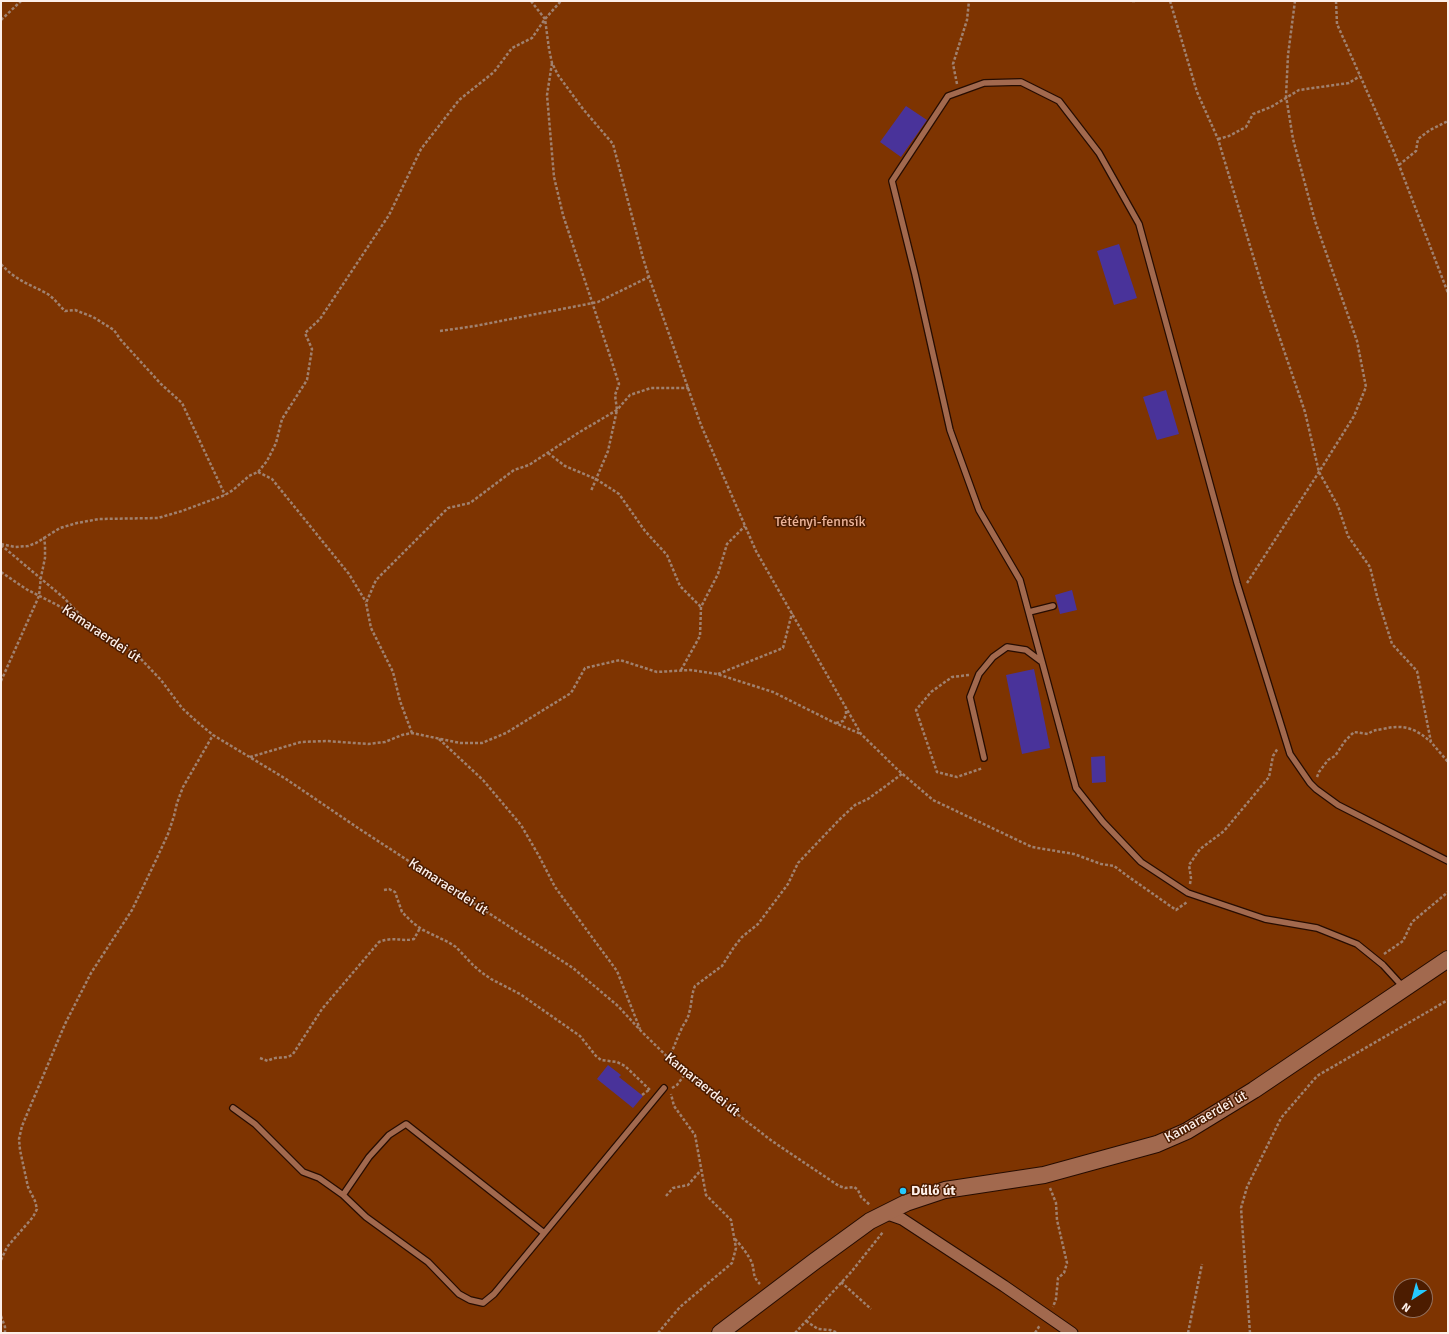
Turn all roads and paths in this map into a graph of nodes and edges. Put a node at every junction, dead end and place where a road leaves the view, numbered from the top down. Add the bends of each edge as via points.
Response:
1 (21, 1) edge
2 (531, 1) edge
3 (561, 1) edge
4 (969, 1) edge
5 (1132, 1) edge
6 (1136, 1) edge
7 (1170, 1) edge
8 (1295, 1) edge
9 (1336, 1) edge
10 (544, 19) junction
11 (1, 20) edge
12 (552, 63) junction
13 (1360, 76) junction
14 (958, 93) junction
15 (1287, 98) junction
16 (1448, 121) edge
17 (1218, 139) junction
18 (1399, 165) junction
19 (1, 264) edge
20 (649, 277) junction
21 (1448, 293) edge
22 (593, 303) junction
23 (440, 331) dead end
24 (689, 388) junction
25 (617, 410) junction
26 (548, 453) junction
27 (258, 472) junction
28 (1319, 472) junction
29 (596, 479) junction
30 (591, 491) dead end
31 (225, 495) junction
32 (745, 526) junction
33 (44, 537) junction
34 (1, 544) edge
35 (1, 572) edge
36 (40, 578) junction
37 (1240, 593) junction
38 (39, 596) junction
39 (366, 603) junction
40 (1053, 606) dead end
41 (701, 607) junction
42 (792, 612) junction
43 (1029, 612) junction
44 (85, 621) junction
45 (1042, 662) junction
46 (681, 670) junction
47 (717, 674) junction
48 (979, 674) junction
49 (1, 680) edge
50 (846, 706) junction
51 (835, 723) junction
52 (412, 733) junction
53 (861, 734) junction
54 (213, 735) junction
55 (1284, 737) junction
56 (438, 738) junction
57 (1431, 742) junction
58 (250, 757) junction
59 (984, 758) joint
60 (1448, 762) edge
61 (902, 774) junction
62 (1310, 783) junction
63 (1448, 861) edge
64 (384, 890) dead end
65 (1448, 892) edge
66 (1188, 893) junction
67 (420, 928) junction
68 (1448, 959) edge
69 (1376, 960) junction
70 (1404, 988) junction
71 (1448, 1000) edge
72 (641, 1031) junction
73 (260, 1058) dead end
74 (668, 1058) junction
75 (685, 1074) junction
76 (664, 1088) dead end
77 (659, 1094) junction
78 (233, 1108) dead end
79 (701, 1170) junction
80 (1044, 1175) junction
81 (343, 1195) junction
82 (666, 1196) dead end
83 (885, 1213) junction
84 (886, 1230) dead end
85 (544, 1233) junction
86 (735, 1239) junction
87 (1, 1260) edge
88 (1202, 1264) dead end
89 (841, 1282) junction
90 (761, 1284) dead end
91 (871, 1309) dead end
92 (1, 1316) edge
93 (1047, 1316) junction
94 (806, 1321) junction
95 (5, 1333) edge
96 (658, 1333) edge
97 (720, 1333) edge
98 (795, 1333) edge
99 (838, 1333) edge
100 (1072, 1333) edge
101 (1188, 1333) edge
102 (1250, 1333) edge

1 - 11 path
2 - 10 path
3 - 10 path
4 - 14 path via 967,20 953,64
5 - 6 path
7 - 17 path via 1197,92
8 - 15 path via 1288,55
9 - 13 path via 1337,24
10 - 12 path
10 - 27 path via 532,38 512,48 494,72 459,100 421,149 389,215 320,319 305,332 312,349 307,380 282,419 276,443
12 - 20 path via 579,104 613,144
12 - 22 path via 547,95 554,177 563,215
13 - 15 path via 1349,83 1299,90
13 - 18 path
14 - 37 lane via 984,83 1021,82 1059,101 1099,153 1139,224
14 - 43 lane via 948,96 892,181 950,430 979,510 1020,580
15 - 17 path via 1253,114 1246,127
15 - 28 path via 1293,139 1315,221 1357,341 1366,388 1354,416
16 - 18 path via 1418,139 1416,151
17 - 28 path via 1262,289 1306,412
18 - 21 path
19 - 31 path via 7,272 48,294 65,311 75,310 114,330 182,404
20 - 22 path
20 - 24 path
22 - 23 path
22 - 25 path via 619,384 615,395
24 - 25 path via 651,388 630,395
24 - 32 path via 701,425
25 - 26 path
25 - 29 path via 608,451
26 - 29 path via 565,466
26 - 39 path via 529,465 514,470 470,504 448,508 376,580
27 - 31 path
27 - 39 path via 272,480 349,574
28 - 37 path
28 - 57 path via 1338,506 1348,536 1370,567 1392,644 1417,671
29 - 30 path
29 - 41 path via 619,494 645,531 667,555 680,586
31 - 33 path via 158,518 77,522
32 - 41 path via 727,544 718,574
32 - 42 path via 756,551
33 - 34 path via 28,546
33 - 36 path via 45,558
34 - 36 path
35 - 38 path, Kamaraerdei út
36 - 38 path
36 - 44 path via 64,598
37 - 55 lane
38 - 44 path, Kamaraerdei út
38 - 49 path
39 - 52 path via 371,628 394,672 400,701
40 - 43 lane
41 - 46 path via 700,636
42 - 47 path via 783,648
42 - 50 path
43 - 45 lane
44 - 54 path, Kamaraerdei út via 141,659 182,708
45 - 48 lane via 1026,650 1007,647 993,656
45 - 66 lane via 1076,788 1103,822 1141,862
46 - 47 path
46 - 56 path via 657,672 620,660 585,668 570,693 506,733 474,744
47 - 51 path via 773,692
48 - 59 lane via 970,697
48 - 59 path via 952,677 931,692 916,710 937,772 957,777 983,768
50 - 51 path via 843,721
50 - 53 path
51 - 53 path
52 - 56 path
52 - 58 path via 385,742 368,744 301,742
53 - 61 path
54 - 58 path, Kamaraerdei út
54 - 87 path via 183,787 168,834 132,910 91,973 65,1024 22,1126 20,1150 28,1187 37,1209 7,1247
55 - 62 lane via 1290,754
55 - 66 path via 1273,756 1269,777 1224,832 1200,849 1189,865 1191,878
56 - 72 path via 483,780 521,825 555,887 617,971
57 - 60 path
57 - 62 path via 1406,727 1390,726 1368,734 1354,732 1335,756 1328,760 1317,778
58 - 72 path, Kamaraerdei út via 573,968 618,1006
61 - 66 path via 933,800 1032,847 1074,854 1114,866 1176,910 1187,903
61 - 74 path via 868,799 855,805 840,819 798,863 788,884 758,924 742,937 722,966 695,986 688,1018
62 - 63 lane via 1338,805
64 - 67 path via 395,892 402,912
65 - 69 path via 1412,922 1403,941
66 - 69 lane via 1265,918 1317,928 1357,944
67 - 73 path via 414,939 388,939 379,942 322,1009 293,1054 289,1057 273,1057 268,1061
67 - 77 path via 456,947 472,966 520,994 580,1036 601,1060 625,1066 650,1090
68 - 70 street, Kamaraerdei út
69 - 70 lane
70 - 80 street, Kamaraerdei út via 1254,1090 1186,1131 1157,1144
71 - 102 path via 1318,1076 1281,1118 1247,1187 1241,1208
72 - 74 path, Kamaraerdei út
74 - 75 path, Kamaraerdei út
75 - 79 path via 677,1085 669,1088 674,1106 695,1135
75 - 83 path, Kamaraerdei út via 772,1141 840,1186 854,1187 869,1204
76 - 77 lane
77 - 85 lane
78 - 81 lane via 255,1124 303,1172 319,1178
79 - 82 path via 688,1185 673,1188
79 - 86 path via 706,1195 731,1220
80 - 83 street, Kamaraerdei út via 945,1190
80 - 93 path via 1056,1203 1067,1263 1064,1273 1058,1278 1056,1299
81 - 85 lane via 366,1217 428,1262 459,1294 483,1303 494,1294
81 - 85 lane via 369,1157 389,1134 406,1124
83 - 93 street via 902,1219
83 - 97 street, Kamaraerdei út via 815,1261
84 - 89 path
86 - 90 path via 744,1249 755,1279
86 - 96 path via 736,1248 732,1263 680,1307
88 - 101 path
89 - 91 path
89 - 94 path
92 - 95 path
93 - 100 street
94 - 98 path
94 - 99 path via 818,1329

